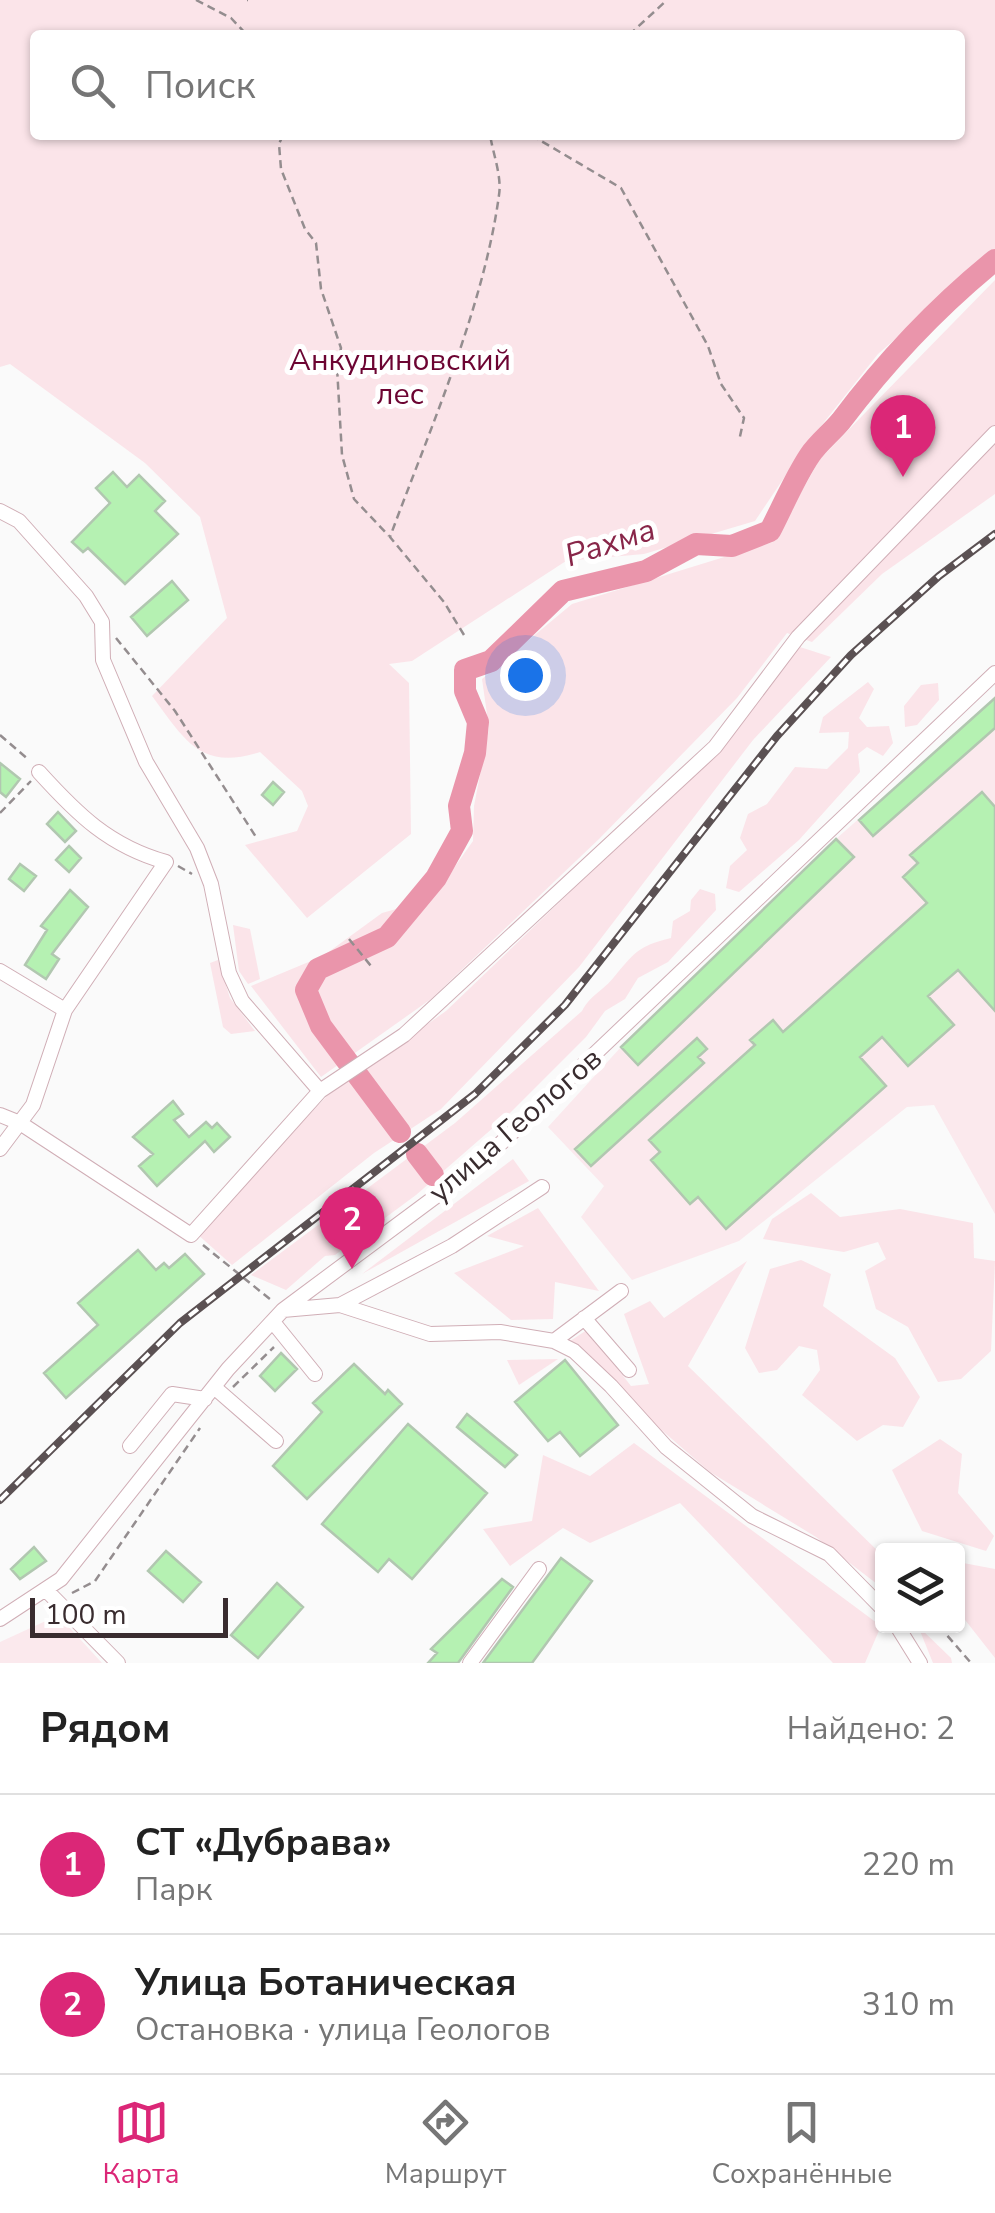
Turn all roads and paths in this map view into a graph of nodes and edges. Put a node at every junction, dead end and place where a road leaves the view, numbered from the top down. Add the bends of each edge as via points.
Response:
1 (196, 0) edge
2 (667, 0) edge
3 (242, 30) edge
4 (634, 30) edge
5 (281, 140) edge
6 (491, 140) edge
7 (539, 140) edge
8 (995, 433) edge
9 (739, 441) dead end
10 (0, 511) edge
11 (390, 537) junction
12 (102, 622) junction
13 (464, 635) dead end
14 (995, 673) edge
15 (0, 735) edge
16 (39, 772) junction
17 (0, 813) edge
18 (256, 838) dead end
19 (166, 862) junction
20 (195, 878) dead end
21 (348, 939) dead end
22 (372, 966) dead end
23 (0, 972) edge
24 (64, 1010) junction
25 (320, 1091) junction
26 (0, 1114) edge
27 (20, 1123) junction
28 (0, 1150) edge
29 (542, 1187) dead end
30 (191, 1235) junction
31 (621, 1291) dead end
32 (340, 1305) junction
33 (278, 1316) junction
34 (584, 1318) junction
35 (285, 1337) junction
36 (554, 1340) junction
37 (629, 1370) dead end
38 (315, 1374) dead end
39 (214, 1394) junction
40 (201, 1426) dead end
41 (276, 1441) dead end
42 (130, 1446) dead end
43 (539, 1569) dead end
44 (52, 1596) junction
45 (875, 1601) edge
46 (0, 1618) edge
47 (901, 1633) edge
48 (945, 1633) edge
49 (118, 1663) edge
50 (470, 1663) edge
51 (920, 1663) edge
52 (971, 1663) edge

1 - 3 path
2 - 4 path
5 - 11 path via 281,169 316,243 341,348 342,455 354,499
6 - 11 path via 500,192 481,269
7 - 9 path via 621,188 744,418
8 - 25 street via 798,637 715,747 404,1035
10 - 12 street via 19,521
11 - 13 path
12 - 18 path via 175,711
12 - 25 street via 103,660 146,762 211,884 229,974 242,1001
14 - 33 street, улица Геологов via 478,1165
15 - 16 path
16 - 17 path
16 - 19 street via 103,836
19 - 20 path
19 - 24 street
21 - 22 path
23 - 24 street
24 - 27 street via 33,1105
25 - 30 street
26 - 27 street
27 - 28 street
27 - 30 street
29 - 32 street via 452,1246
30 - 33 path
31 - 34 street
32 - 33 street
32 - 36 street via 430,1334 500,1332
33 - 35 street
33 - 39 street, улица Геологов
34 - 36 street
34 - 37 street
35 - 38 street
35 - 39 path
36 - 45 street via 611,1386 666,1447 752,1516 829,1554
39 - 41 street
39 - 42 street via 172,1394
39 - 44 street, улица Геологов
40 - 44 path via 95,1581
43 - 50 street
44 - 46 street, улица Геологов
44 - 49 street
47 - 51 street
48 - 52 path

